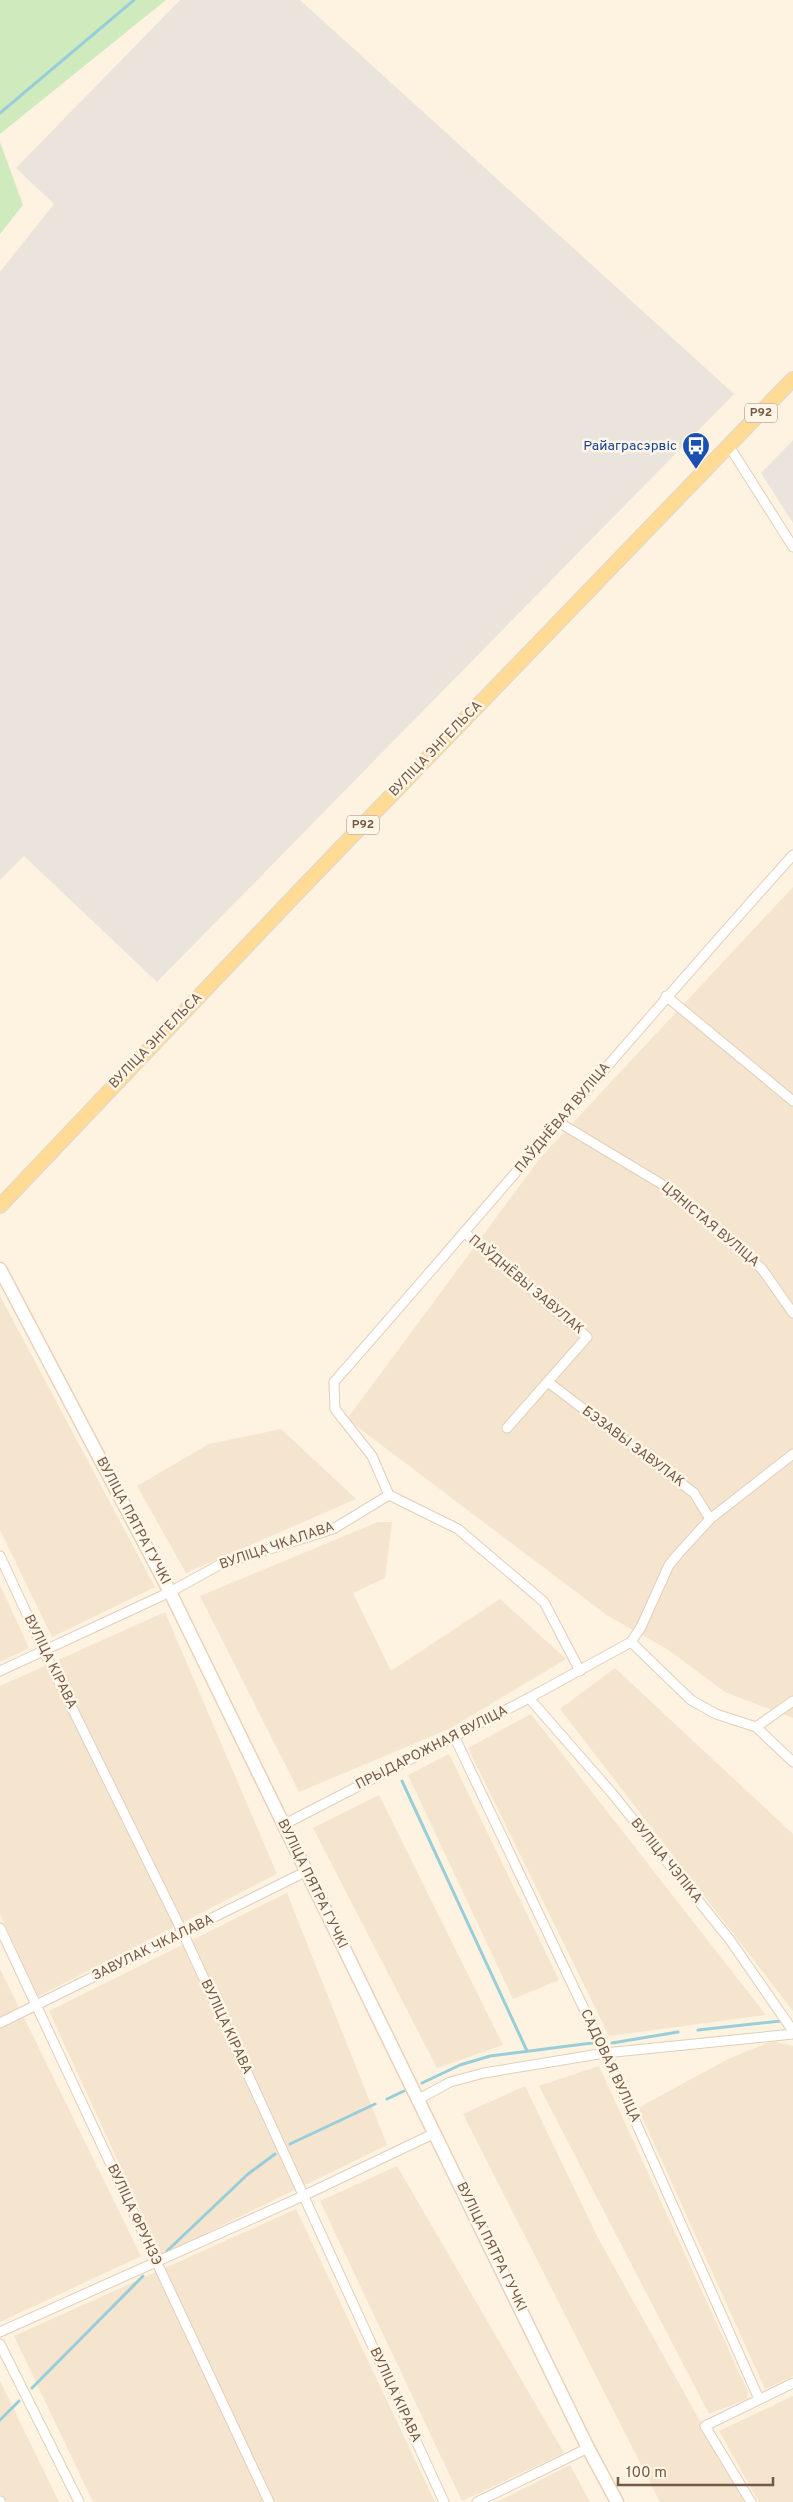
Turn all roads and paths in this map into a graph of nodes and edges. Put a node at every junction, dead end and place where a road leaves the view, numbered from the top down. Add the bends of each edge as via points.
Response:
1 (793, 379) edge
2 (729, 446) junction
3 (793, 547) edge
4 (793, 855) edge
5 (666, 996) junction
6 (793, 1102) edge
7 (560, 1123) junction
8 (0, 1206) edge
9 (465, 1233) junction
10 (0, 1269) edge
11 (793, 1313) edge
12 (548, 1382) junction
13 (507, 1428) dead end
14 (793, 1454) edge
15 (389, 1495) junction
16 (710, 1519) junction
17 (0, 1556) edge
18 (170, 1592) junction
19 (631, 1642) junction
20 (44, 1651) junction
21 (0, 1671) edge
22 (580, 1671) junction
23 (529, 1698) junction
24 (793, 1701) edge
25 (756, 1727) junction
26 (454, 1736) junction
27 (793, 1762) edge
28 (283, 1825) junction
29 (305, 1872) junction
30 (0, 1928) edge
31 (183, 1933) junction
32 (35, 2006) junction
33 (0, 2023) edge
34 (793, 2032) edge
35 (605, 2053) junction
36 (419, 2099) junction
37 (435, 2132) junction
38 (303, 2196) junction
39 (156, 2263) junction
40 (0, 2332) edge
41 (0, 2344) edge
42 (793, 2383) edge
43 (758, 2399) junction
44 (588, 2448) junction
45 (79, 2502) edge
46 (269, 2502) edge
47 (444, 2502) edge
48 (477, 2502) edge
49 (617, 2502) edge
50 (751, 2502) edge

1 - 2 main road, Р92
2 - 3 street
2 - 8 main road, ВУЛІЦА ЭНГЕЛЬСА / Р92 via 305,884
4 - 5 street, ПАЎДНЁВАЯ ВУЛІЦА
5 - 6 street
5 - 7 street, ПАЎДНЁВАЯ ВУЛІЦА
7 - 9 street, ПАЎДНЁВАЯ ВУЛІЦА
7 - 11 street, ЦЯНІСТАЯ ВУЛІЦА via 668,1188 762,1269
9 - 12 street, ПАЎДНЁВЫ ЗАВУЛАК via 587,1337
9 - 15 street, ПАЎДНЁВАЯ ВУЛІЦА via 334,1382 335,1408 372,1456
10 - 18 street, ВУЛІЦА ПЯТРА ГУЧКІ
12 - 13 street
12 - 16 street, БЭЗАВЫ ЗАВУЛАК via 694,1493
14 - 16 street
15 - 18 street, ВУЛІЦА ЧКАЛАВА via 333,1529 219,1565
15 - 22 street via 458,1529 544,1602
16 - 19 street via 669,1566 642,1627
17 - 20 street, ВУЛІЦА КІРАВА
18 - 20 street, ВУЛІЦА ЧКАЛАВА
18 - 28 street, ВУЛІЦА ПЯТРА ГУЧКІ
19 - 22 street, ПРЫДАРОЖНАЯ ВУЛІЦА
19 - 25 street via 691,1700 716,1714
20 - 21 street, ВУЛІЦА ЧКАЛАВА
20 - 31 street, ВУЛІЦА КІРАВА
22 - 23 street, ПРЫДАРОЖНАЯ ВУЛІЦА
23 - 26 street, ПРЫДАРОЖНАЯ ВУЛІЦА
23 - 34 street, ВУЛІЦА ЧЭПІКА via 611,1792 730,1940
24 - 25 street
25 - 27 street
26 - 28 street, ПРЫДАРОЖНАЯ ВУЛІЦА
26 - 35 street, САДОВАЯ ВУЛІЦА
28 - 29 street, ВУЛІЦА ПЯТРА ГУЧКІ
29 - 31 street, ЗАВУЛАК ЧКАЛАВА
29 - 36 street, ВУЛІЦА ПЯТРА ГУЧКІ
30 - 32 street, ВУЛІЦА ФРУНЗЭ
31 - 32 street, ЗАВУЛАК ЧКАЛАВА
31 - 38 street, ВУЛІЦА КІРАВА
32 - 33 street, ЗАВУЛАК ЧКАЛАВА
32 - 39 street, ВУЛІЦА ФРУНЗЭ
34 - 35 street
35 - 36 street via 484,2073 450,2082
35 - 43 street, САДОВАЯ ВУЛІЦА
36 - 37 street, ВУЛІЦА ПЯТРА ГУЧКІ
37 - 38 street
37 - 44 street, ВУЛІЦА ПЯТРА ГУЧКІ
38 - 39 street
38 - 47 street, ВУЛІЦА КІРАВА
39 - 40 street
39 - 46 street, ВУЛІЦА ФРУНЗЭ
41 - 45 street
42 - 43 street
43 - 50 street via 705,2426
44 - 48 street
44 - 49 street, ВУЛІЦА ПЯТРА ГУЧКІ

